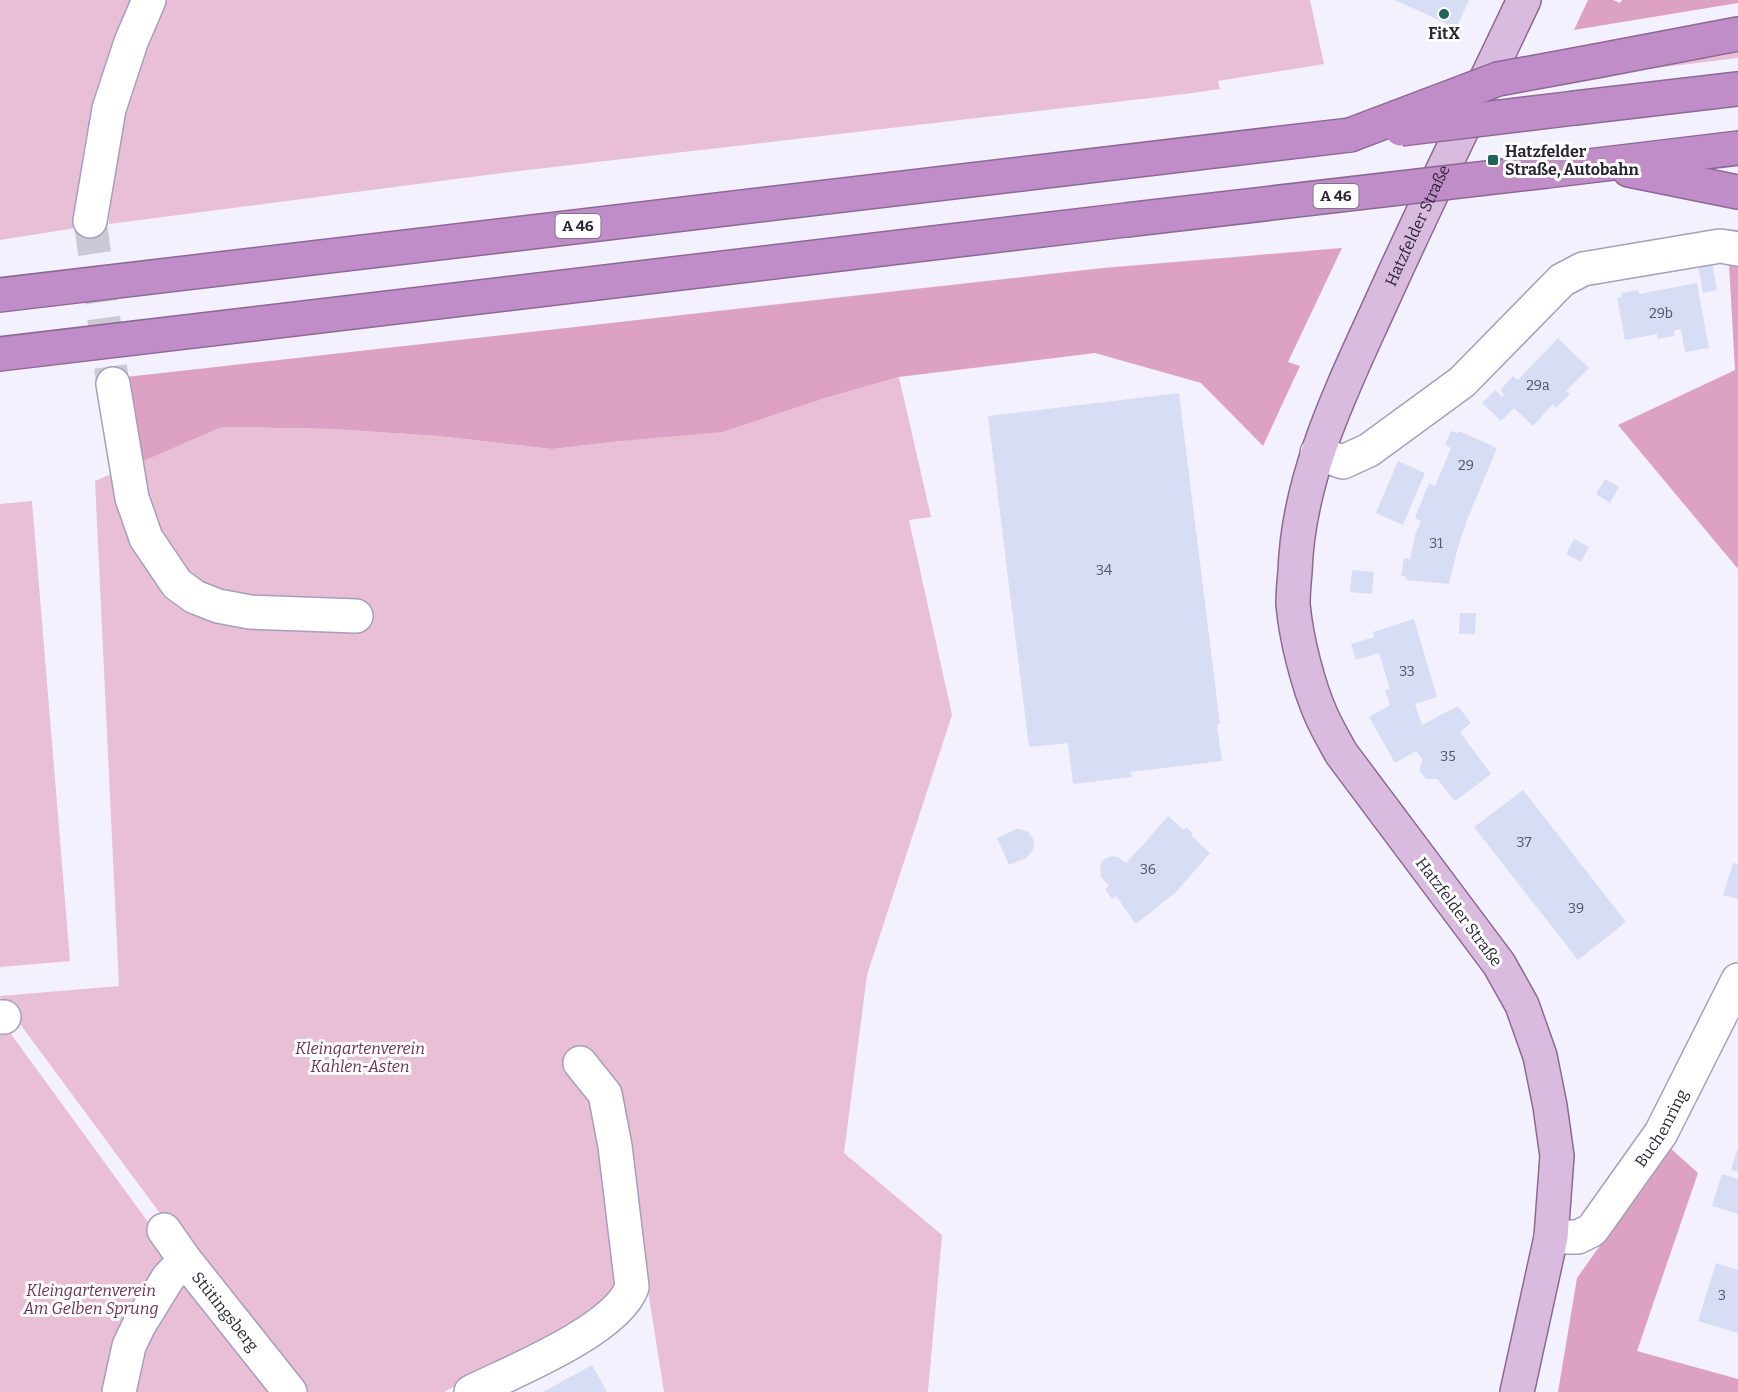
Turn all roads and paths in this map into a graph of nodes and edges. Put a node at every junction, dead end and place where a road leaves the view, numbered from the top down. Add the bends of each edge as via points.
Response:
1 (149, 0) edge
2 (1524, 0) edge
3 (1738, 34) edge
4 (1738, 89) edge
5 (1350, 135) junction
6 (1738, 148) edge
7 (1601, 164) junction
8 (1738, 192) edge
9 (90, 221) tunnel mouth
10 (1738, 249) edge
11 (0, 296) edge
12 (0, 354) edge
13 (113, 384) tunnel mouth
14 (1317, 453) junction
15 (356, 616) dead end
16 (1738, 980) edge
17 (580, 1064) dead end
18 (164, 1230) dead end
19 (1551, 1237) junction
20 (185, 1260) junction
21 (119, 1392) edge
22 (290, 1392) edge
23 (471, 1392) edge
24 (1517, 1392) edge

1 - 9 street via 108,109
2 - 14 main road, Hatzfelder Straße via 1393,277
3 - 5 highway, A 46, bridge via 1498,79
4 - 5 highway, A 46, bridge
5 - 11 highway, A 46
6 - 7 highway, A 46
7 - 8 highway
7 - 12 highway, A 46, bridge
10 - 14 street via 1720,246 1583,269 1562,280 1462,382 1368,450 1343,462
13 - 15 street via 132,498 146,538 177,584 195,597 239,610
14 - 19 main road, Hatzfelder Straße via 1296,544 1293,603 1304,665 1322,717 1341,753 1499,964 1522,1005 1540,1056 1557,1156
16 - 19 street, Buchenring via 1661,1133 1592,1230 1578,1236
17 - 23 street via 605,1094 615,1146 630,1294 601,1324
18 - 20 street, Stütingsberg
19 - 24 main road, Hatzfelder Straße
20 - 21 street via 168,1278 139,1325 129,1346
20 - 22 street, Stütingsberg

